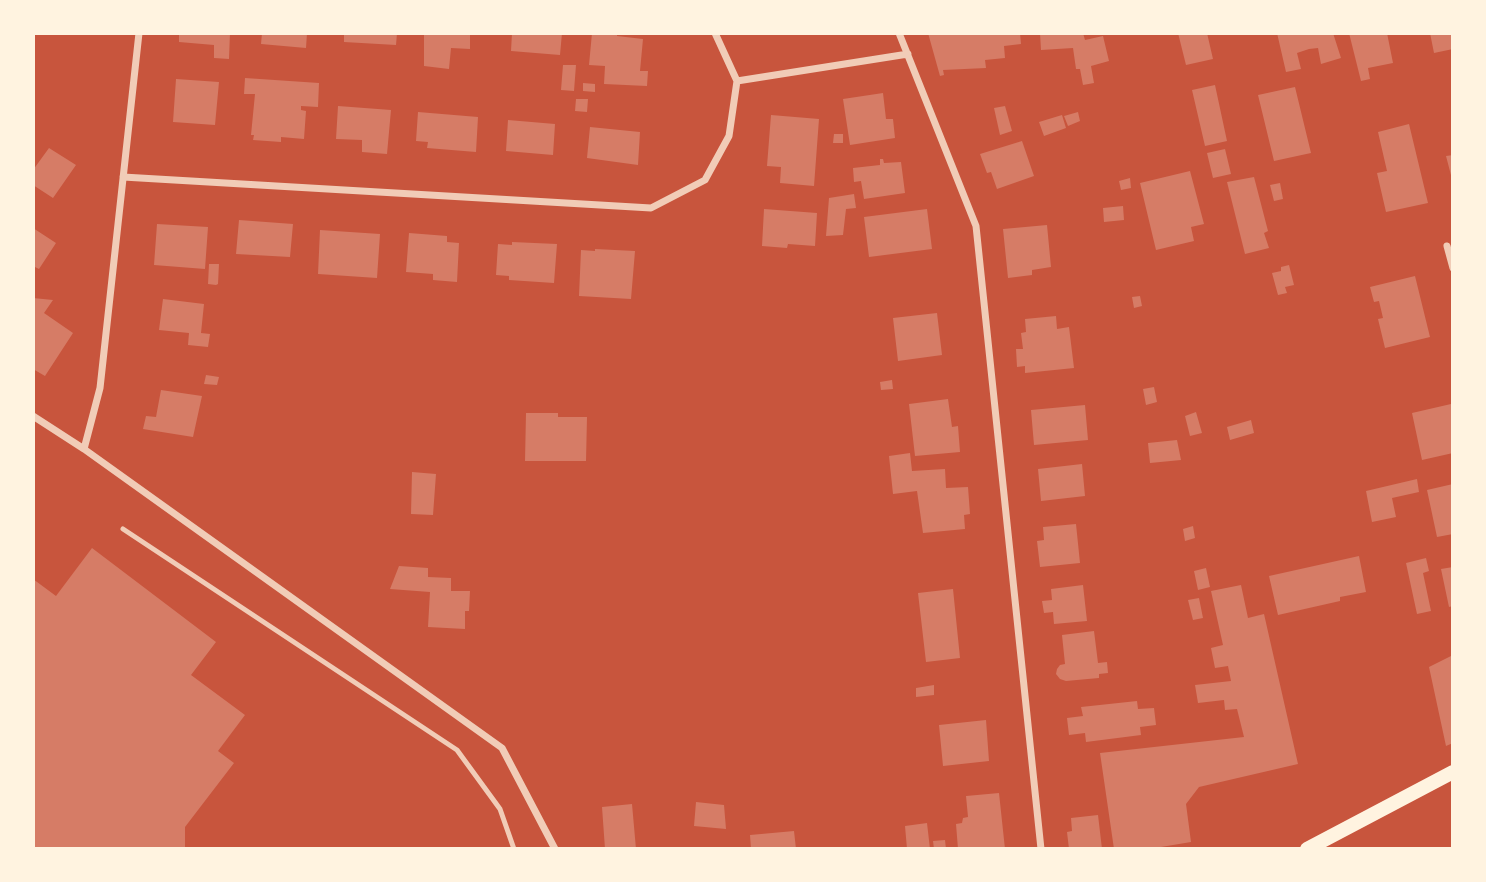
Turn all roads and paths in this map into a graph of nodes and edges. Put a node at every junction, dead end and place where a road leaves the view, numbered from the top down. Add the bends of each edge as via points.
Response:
1 (139, 33) edge
2 (715, 33) edge
3 (899, 33) edge
4 (908, 54) junction
5 (737, 81) junction
6 (123, 177) junction
7 (1447, 246) dead end
8 (1453, 268) edge
9 (33, 416) edge
10 (84, 449) junction
11 (123, 529) dead end
12 (1453, 772) edge
13 (514, 849) edge
14 (555, 849) edge
15 (1041, 849) edge
16 (1307, 849) edge

1 - 6 street
2 - 5 street
3 - 4 street
4 - 5 street
4 - 15 street via 976,226
5 - 6 street via 729,136 705,180 651,208
6 - 10 street via 100,388
7 - 8 street
9 - 10 street
10 - 14 street via 502,748
11 - 13 lane via 457,750 500,809
12 - 16 main road

